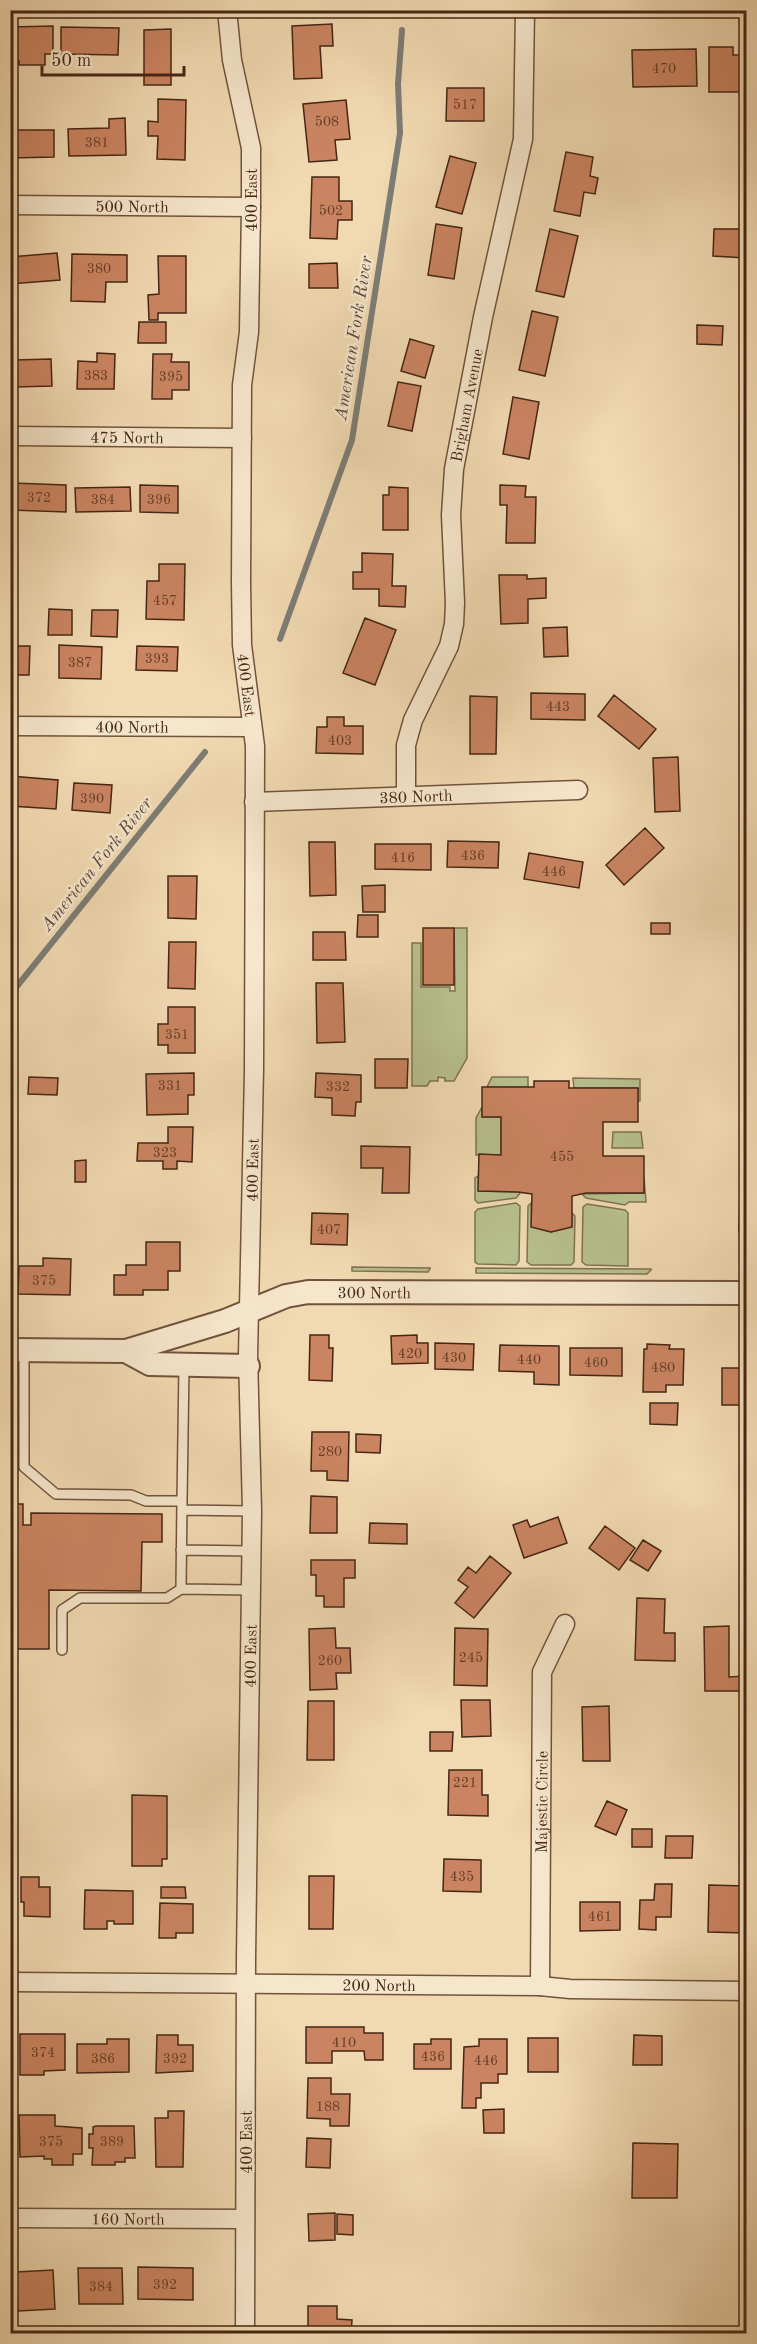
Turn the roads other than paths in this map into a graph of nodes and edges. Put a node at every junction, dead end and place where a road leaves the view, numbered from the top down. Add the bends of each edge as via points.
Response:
1 (227, 10) edge
2 (525, 10) edge
3 (10, 205) edge
4 (251, 207) junction
5 (10, 436) edge
6 (242, 438) junction
7 (10, 726) edge
8 (252, 727) junction
9 (578, 790) dead end
10 (406, 796) junction
11 (254, 802) junction
12 (747, 1293) edge
13 (249, 1312) junction
14 (17, 1350) edge
15 (126, 1351) junction
16 (184, 1364) junction
17 (248, 1366) junction
18 (182, 1506) junction
19 (252, 1511) junction
20 (181, 1550) junction
21 (252, 1551) junction
22 (181, 1589) junction
23 (251, 1590) junction
24 (565, 1624) dead end
25 (62, 1650) dead end
26 (10, 1982) edge
27 (246, 1983) junction
28 (540, 1986) junction
29 (747, 1991) edge
30 (10, 2218) edge
31 (245, 2218) junction
32 (245, 2334) edge

1 - 4 street, 400 East via 232,60 251,148
2 - 10 street, Brigham Avenue via 523,139 453,469 454,624 449,646 413,720 406,745
3 - 4 street, 500 North
4 - 6 street, 400 East
5 - 6 street, 475 North
6 - 8 street, 400 East via 242,645
7 - 8 street, 400 North
8 - 11 street, 400 East
9 - 10 street, 380 North
10 - 11 street, 380 North
11 - 13 street, 400 East
12 - 13 street, 300 North via 331,1291 286,1296
13 - 15 street, 300 North
13 - 17 street, 400 East
14 - 15 street, 300 North
14 - 18 lane via 24,1467 56,1494 131,1495
15 - 16 street via 150,1364
16 - 17 street
16 - 18 lane
17 - 19 street, 400 East
18 - 19 lane
18 - 20 lane
19 - 21 street, 400 East
20 - 21 lane
20 - 22 lane
21 - 23 street, 400 East
22 - 23 lane
22 - 25 lane via 167,1598 80,1598 62,1610
23 - 27 street, 400 East
24 - 28 street, Majestic Circle via 542,1672
26 - 27 street, 200 North
27 - 28 street, 200 North
27 - 31 street, 400 East
28 - 29 street, 200 North
30 - 31 street, 160 North
31 - 32 street, 400 East

